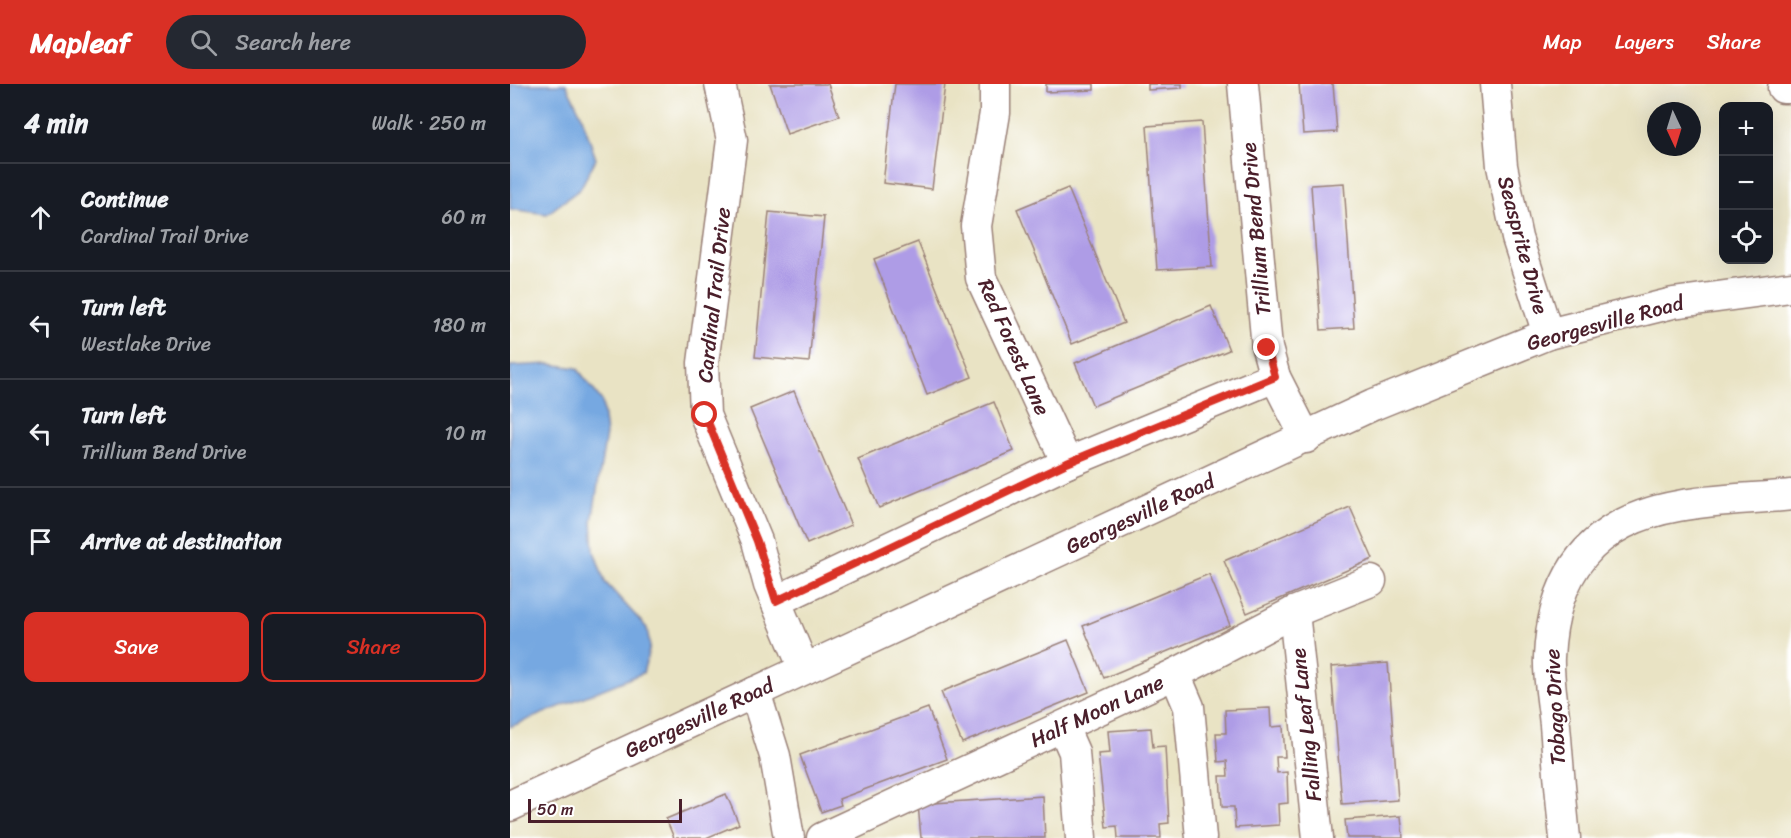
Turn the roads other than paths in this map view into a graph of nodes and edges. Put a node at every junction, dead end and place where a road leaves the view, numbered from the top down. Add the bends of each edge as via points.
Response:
1 (720, 84) edge
2 (995, 84) edge
3 (1243, 84) edge
4 (1495, 84) edge
5 (1791, 287) edge
6 (1548, 334) junction
7 (1275, 377) junction
8 (1306, 438) junction
9 (1067, 463) junction
10 (1791, 495) edge
11 (1371, 581) dead end
12 (776, 601) junction
13 (1294, 612) junction
14 (804, 669) junction
15 (1175, 674) junction
16 (755, 692) junction
17 (1063, 727) junction
18 (510, 806) edge
19 (789, 838) edge
20 (822, 838) edge
21 (1080, 838) edge
22 (1201, 838) edge
23 (1318, 838) edge
24 (1565, 838) edge

1 - 12 street, Cardinal Trail Drive via 732,140 703,363 705,415 757,541
2 - 9 street, Red Forest Lane via 995,113 975,226 981,278
3 - 7 street, Trillium Bend Drive via 1267,348
4 - 6 street, Seasprite Drive via 1502,166 1517,238
5 - 6 street, Georgesville Road via 1673,303
6 - 8 street, Georgesville Road via 1373,405
7 - 8 street, Trillium Bend Drive
7 - 9 street
8 - 14 street, Georgesville Road
9 - 12 street
10 - 24 street, Tobago Drive via 1678,506 1644,515 1609,530 1584,555 1562,586 1549,658
11 - 13 street, Half Moon Lane
12 - 14 street, Cardinal Trail Drive
13 - 15 street, Half Moon Lane
13 - 23 street, Falling Leaf Lane
14 - 16 street, Georgesville Road
15 - 17 street, Half Moon Lane
15 - 22 street via 1189,707
16 - 18 street, Georgesville Road
16 - 19 street via 775,756
17 - 20 street, Half Moon Lane
17 - 21 street via 1074,752

